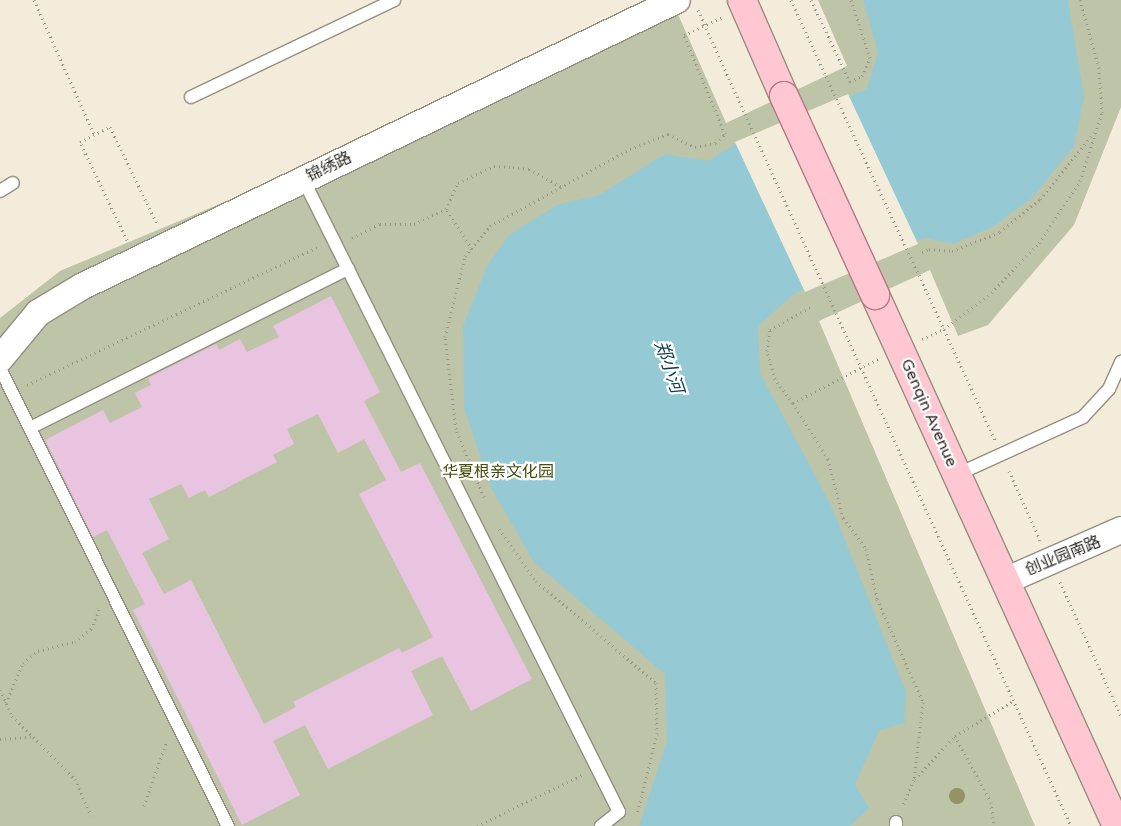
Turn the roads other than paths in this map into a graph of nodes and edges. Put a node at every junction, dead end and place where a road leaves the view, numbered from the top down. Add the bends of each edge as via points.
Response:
1 (394, 0) edge
2 (677, 0) edge
3 (742, 0) edge
4 (191, 97) dead end
5 (303, 179) junction
6 (13, 183) dead end
7 (0, 191) edge
8 (348, 269) junction
9 (0, 360) edge
10 (1121, 362) edge
11 (0, 368) edge
12 (30, 428) junction
13 (956, 475) junction
14 (1121, 530) edge
15 (1005, 581) junction
16 (1115, 825) edge
17 (228, 826) edge
18 (602, 826) edge

1 - 4 lane
2 - 5 street, 锦绣路
3 - 13 main road, Genqin Avenue, bridge
5 - 8 lane
5 - 9 street, 锦绣路 via 137,260 38,313
6 - 7 lane
8 - 12 lane
8 - 18 lane via 619,812
10 - 13 lane via 1109,390 1082,417
11 - 12 lane
12 - 17 lane
13 - 15 main road, Genqin Avenue
14 - 15 street, 创业园南路
15 - 16 main road, Genqin Avenue

